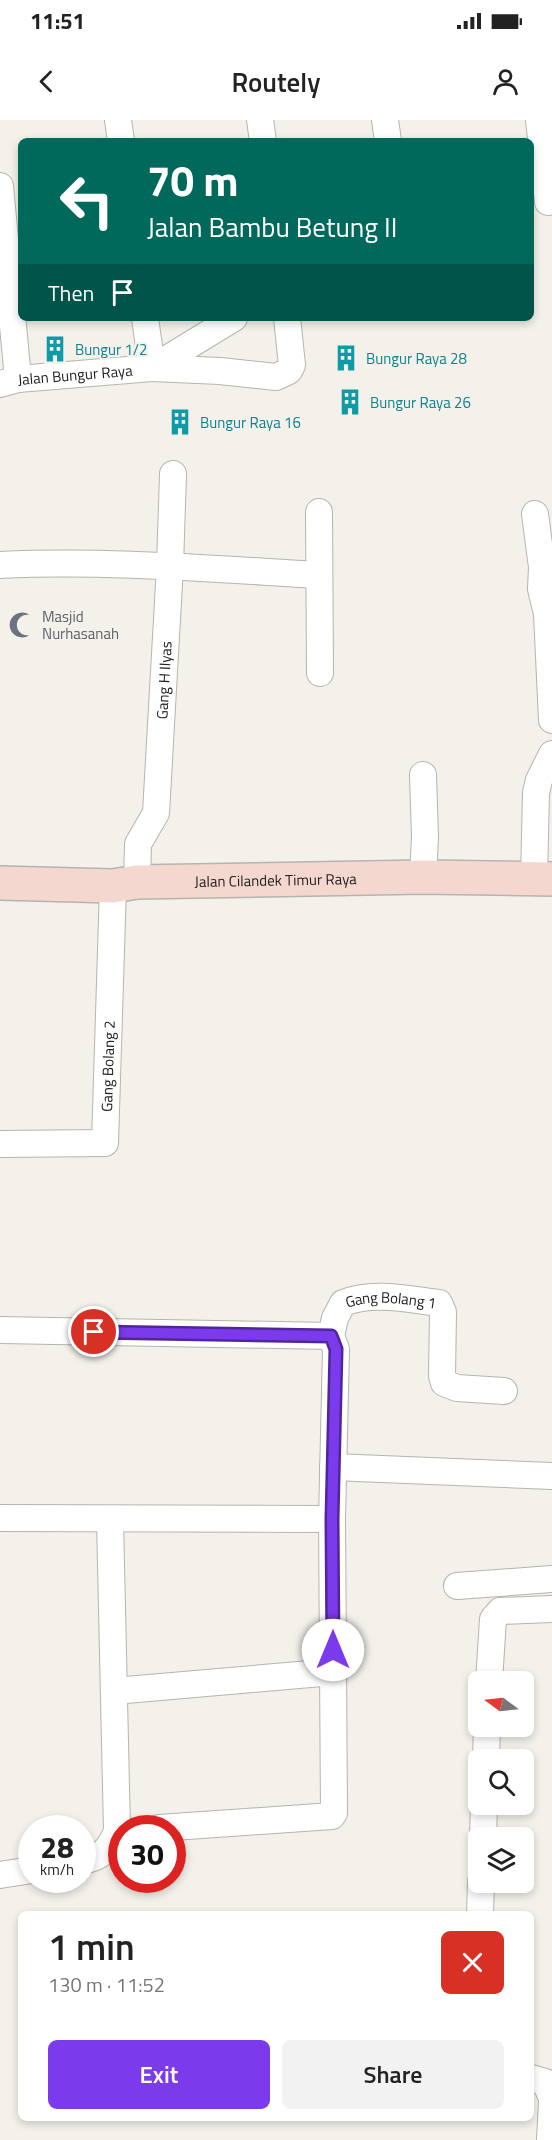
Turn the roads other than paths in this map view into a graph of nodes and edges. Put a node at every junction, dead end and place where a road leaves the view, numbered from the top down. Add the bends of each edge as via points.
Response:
1 (118, 120) edge
2 (260, 120) edge
3 (385, 120) edge
4 (539, 120) edge
5 (121, 138) edge
6 (263, 138) edge
7 (388, 138) edge
8 (0, 186) edge
9 (544, 203) edge
10 (145, 321) edge
11 (229, 321) edge
12 (287, 321) edge
13 (152, 368) junction
14 (9, 382) edge
15 (173, 474) dead end
16 (319, 512) dead end
17 (535, 514) dead end
18 (0, 565) edge
19 (170, 566) junction
20 (319, 575) junction
21 (320, 673) dead end
22 (552, 720) edge
23 (552, 754) edge
24 (423, 775) dead end
25 (423, 877) junction
26 (543, 879) edge
27 (0, 883) edge
28 (125, 884) junction
29 (0, 1144) edge
30 (0, 1330) edge
31 (331, 1336) junction
32 (504, 1391) dead end
33 (333, 1467) junction
34 (552, 1476) edge
35 (0, 1518) edge
36 (332, 1519) junction
37 (110, 1520) junction
38 (552, 1579) edge
39 (457, 1586) dead end
40 (552, 1609) edge
41 (490, 1671) edge
42 (333, 1672) junction
43 (114, 1691) junction
44 (118, 1815) edge
45 (186, 1826) edge
46 (108, 1847) edge
47 (96, 1857) edge
48 (18, 1872) edge
49 (0, 1875) edge
50 (481, 1893) edge
51 (480, 1911) edge
52 (534, 2079) edge
53 (552, 2098) edge
54 (552, 2102) edge
55 (550, 2140) edge

1 - 5 street
2 - 6 street
3 - 7 street
4 - 9 street
8 - 14 street
10 - 13 street
11 - 13 street, Jalan Bungur Raya
12 - 13 street, Jalan Bungur Raya via 292,365 276,377
13 - 14 street, Jalan Bungur Raya
15 - 19 street, Gang H Ilyas
16 - 20 street
17 - 22 street via 547,614
18 - 19 street via 50,562
19 - 20 street
19 - 28 street, Gang H Ilyas via 156,813 138,844
20 - 21 street
23 - 26 street via 537,793
24 - 25 street
25 - 26 street, Jalan Cilandek Timur Raya
25 - 28 street, Jalan Cilandek Timur Raya
27 - 28 street, Jalan Cilandek Timur Raya
28 - 29 street, Gang Bolang 2 via 114,921 105,1143
30 - 31 street
31 - 32 street, Gang Bolang 1 via 343,1303 357,1298 372,1295 439,1303 443,1312 444,1383 457,1388
31 - 33 street via 336,1349
33 - 34 street
33 - 36 street
35 - 37 street
36 - 37 street
36 - 42 street
37 - 43 street
38 - 39 street
40 - 41 street via 500,1611 493,1619
42 - 43 street
42 - 45 street via 336,1808 332,1816
43 - 44 street
46 - 47 street
48 - 49 street
50 - 51 street
52 - 53 street via 545,2082
54 - 55 street

